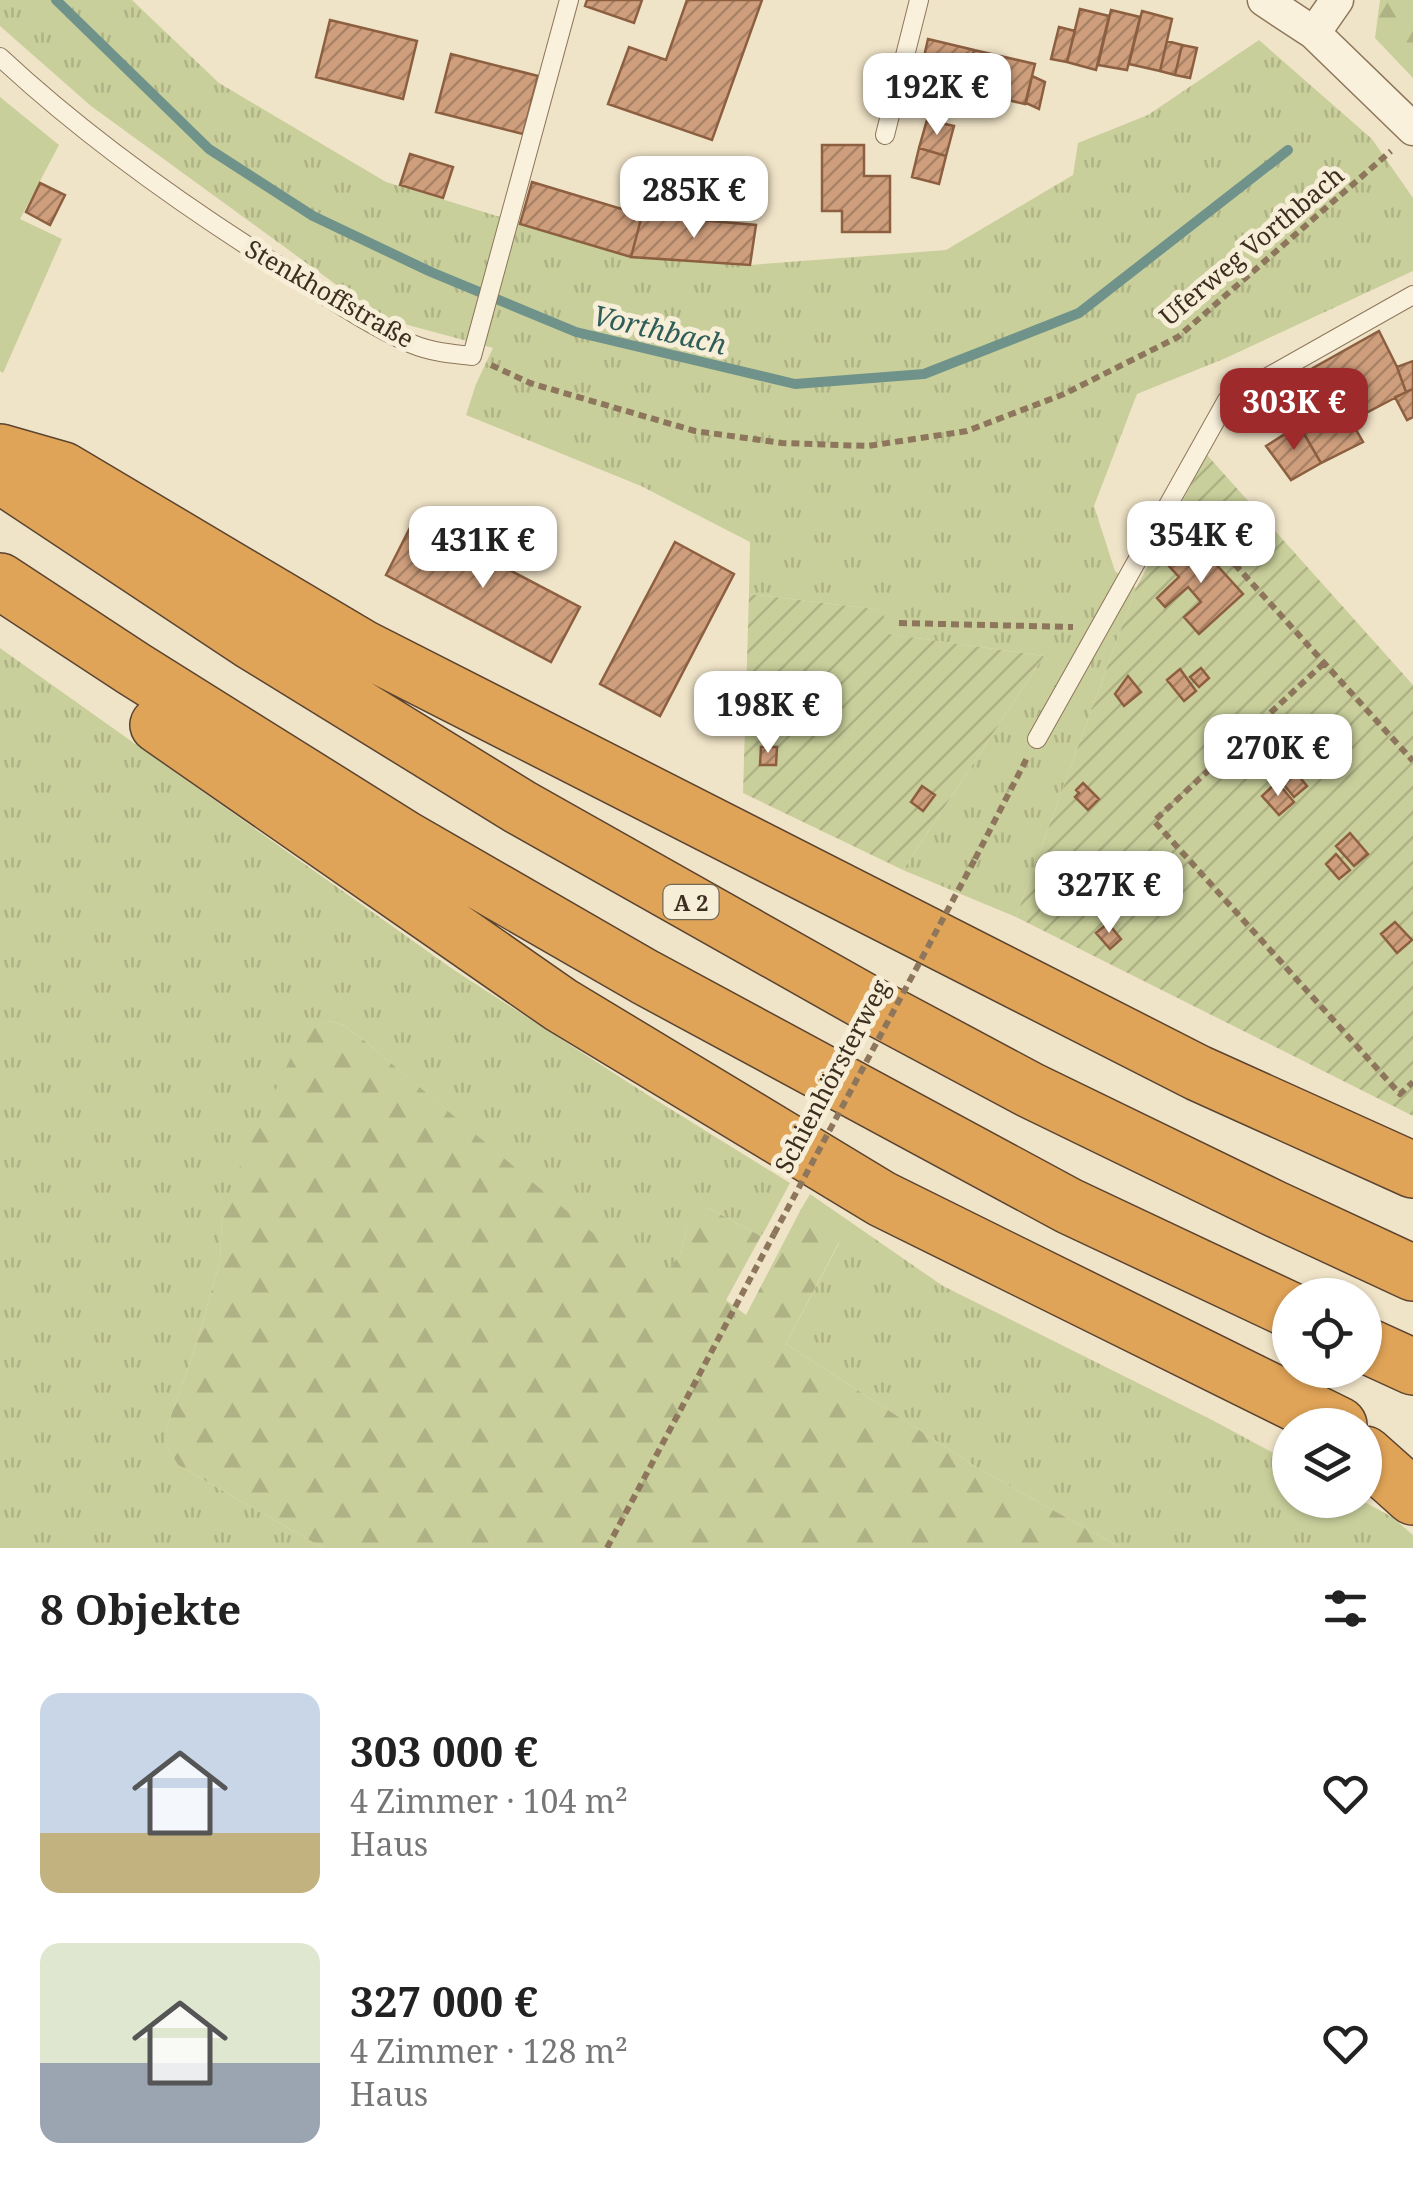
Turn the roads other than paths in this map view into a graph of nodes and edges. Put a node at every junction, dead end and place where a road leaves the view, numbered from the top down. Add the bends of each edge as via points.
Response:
1 (569, 0) edge
2 (919, 0) edge
3 (1264, 0) edge
4 (1337, 0) edge
5 (1314, 33) junction
6 (0, 58) edge
7 (885, 135) dead end
8 (1406, 137) edge
9 (1413, 295) edge
10 (0, 452) edge
11 (0, 475) edge
12 (0, 580) edge
13 (134, 670) junction
14 (1037, 740) road end
15 (1413, 1170) edge
16 (1413, 1273) edge
17 (1272, 1302) edge
18 (1382, 1353) edge
19 (1413, 1367) edge
20 (1298, 1408) edge
21 (1382, 1445) edge
22 (1413, 1456) edge
23 (1382, 1467) edge
24 (1413, 1497) edge

1 - 6 lane, Stenkhoffstraße via 474,347 448,354 358,316 225,232 131,167
2 - 7 lane
3 - 5 street
4 - 5 street
5 - 8 street
9 - 14 lane via 1227,400
10 - 15 highway via 63,470 361,647 1198,1073
11 - 16 highway, A 2 via 252,642 520,807 1030,1090
12 - 13 highway
13 - 17 highway via 644,977 1068,1206
13 - 20 highway via 146,717 561,1004 882,1198
18 - 19 highway
21 - 22 highway
23 - 24 highway

